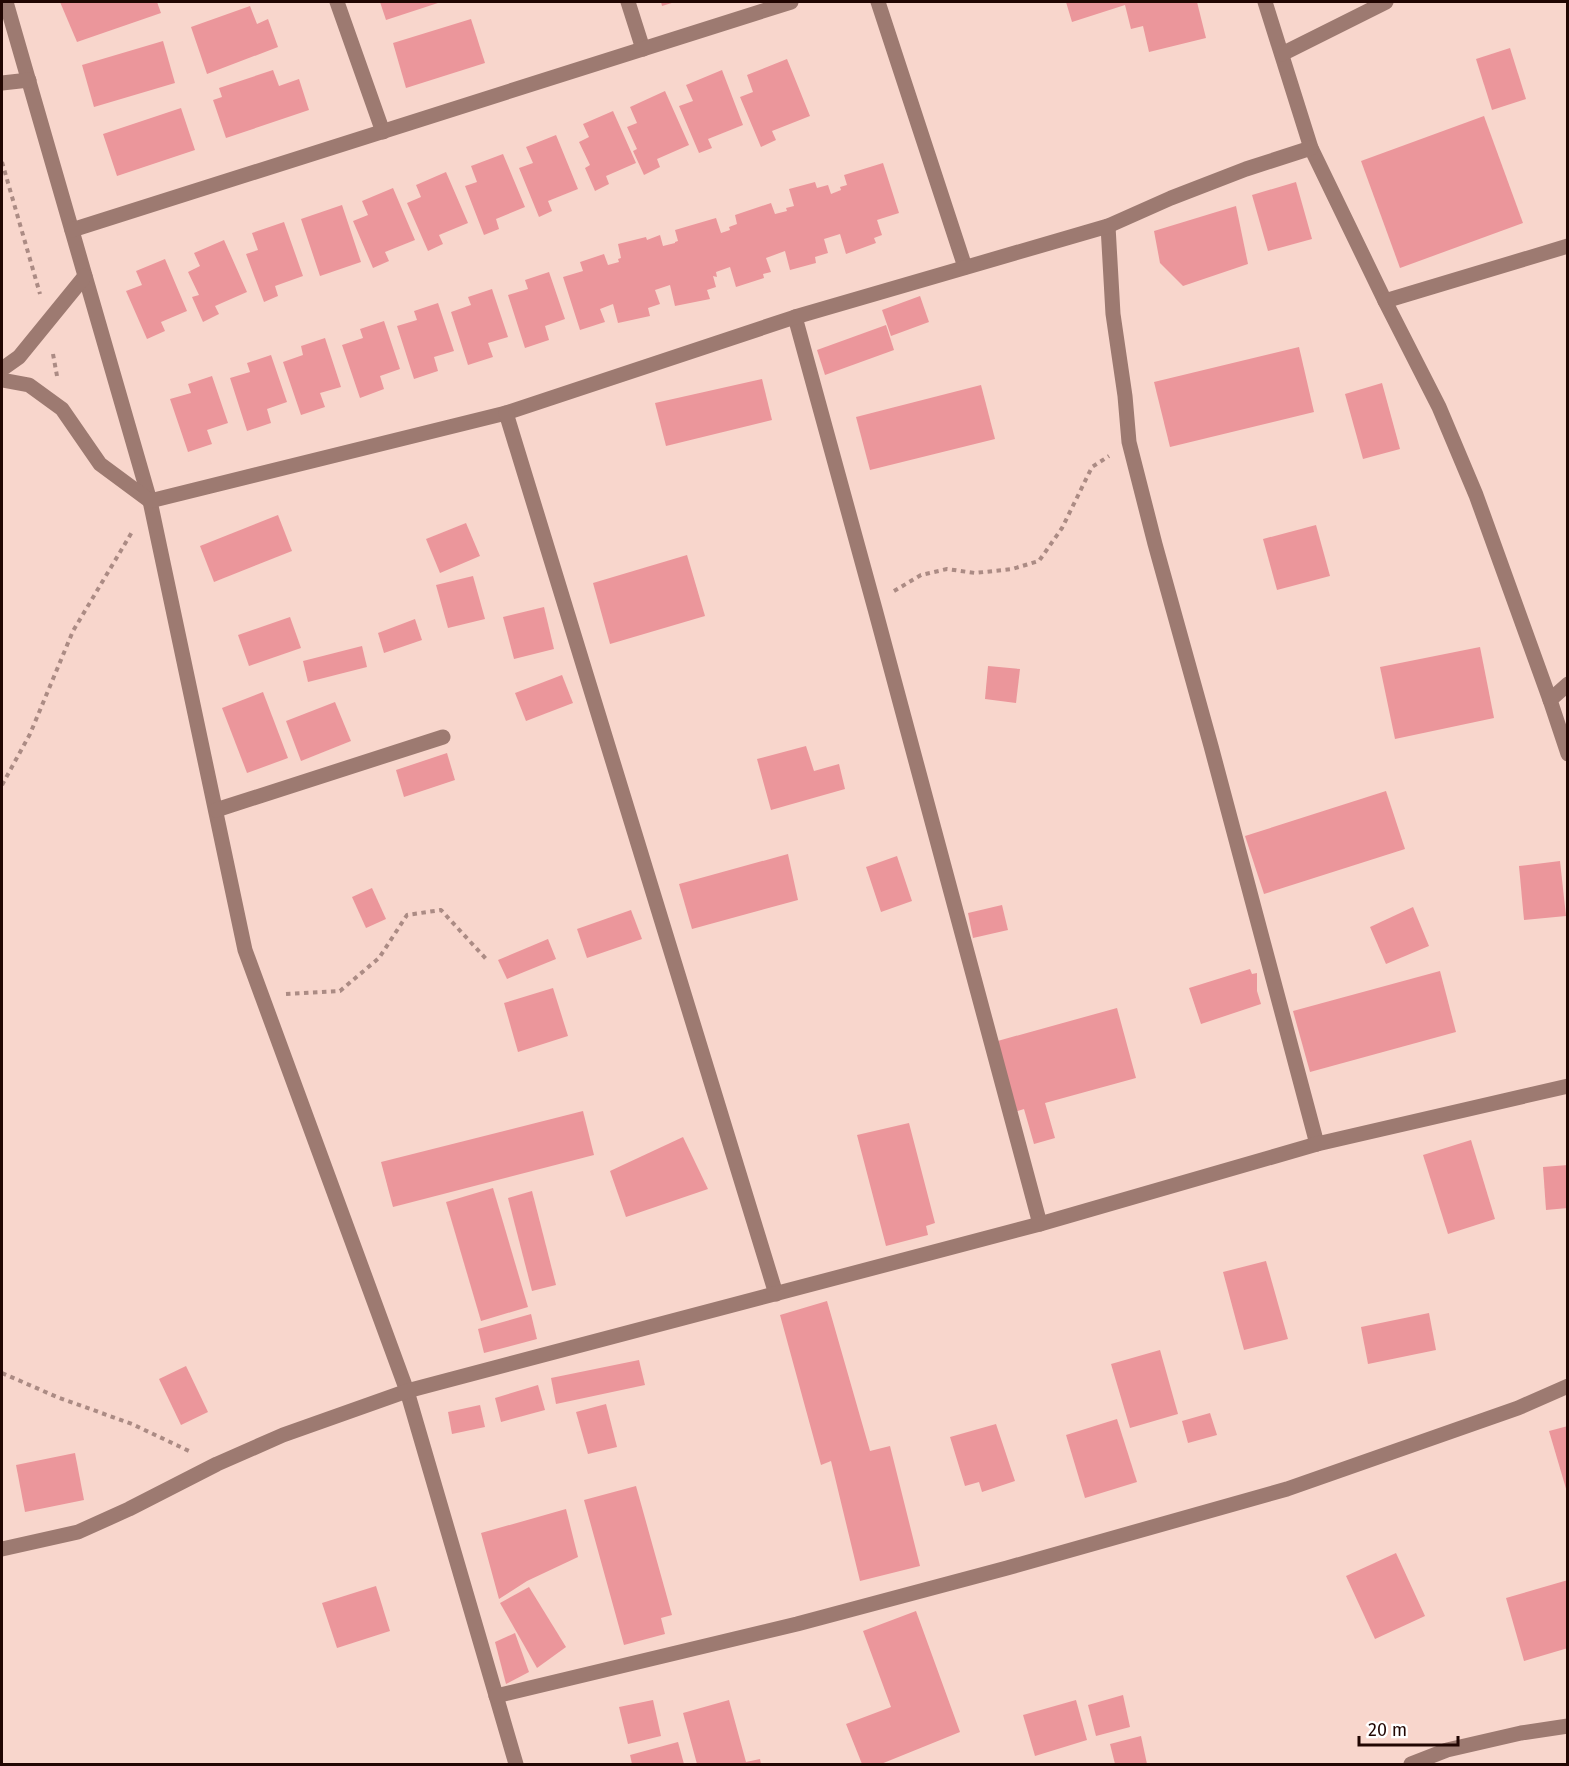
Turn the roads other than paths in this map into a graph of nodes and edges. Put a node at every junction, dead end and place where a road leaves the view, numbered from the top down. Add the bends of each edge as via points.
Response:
1 (6, 2) edge
2 (338, 2) edge
3 (628, 2) edge
4 (791, 2) edge
5 (878, 2) edge
6 (1265, 2) edge
7 (1386, 2) edge
8 (643, 49) junction
9 (1282, 54) junction
10 (29, 80) junction
11 (2, 83) edge
12 (383, 132) junction
13 (1311, 148) junction
14 (1108, 226) junction
15 (72, 231) junction
16 (1568, 246) edge
17 (965, 267) junction
18 (85, 276) junction
19 (1385, 301) junction
20 (795, 317) junction
21 (2, 369) edge
22 (2, 380) edge
23 (506, 413) junction
24 (150, 501) junction
25 (1568, 684) edge
26 (1550, 700) junction
27 (443, 737) dead end
28 (1568, 754) edge
29 (216, 810) junction
30 (1568, 1086) edge
31 (1317, 1144) junction
32 (1040, 1224) junction
33 (776, 1294) junction
34 (1568, 1386) edge
35 (407, 1391) junction
36 (2, 1549) edge
37 (496, 1696) junction
38 (1568, 1726) edge
39 (516, 1764) edge
40 (1411, 1764) edge

1 - 10 street
2 - 12 street
3 - 8 street
4 - 8 street
5 - 17 street
6 - 9 street
7 - 9 street
8 - 12 street
9 - 13 street
10 - 11 street
10 - 15 street
12 - 15 street
13 - 14 street via 1172,198
13 - 19 street
14 - 17 street
14 - 31 street via 1113,314 1129,442
15 - 18 street
16 - 19 street
17 - 20 street
18 - 21 street via 19,357
18 - 24 street
19 - 26 street via 1439,407 1476,495
20 - 23 street
20 - 32 street
22 - 24 street via 29,386 62,409 100,464
23 - 24 street
23 - 33 street
24 - 29 street
25 - 26 street
26 - 28 street
27 - 29 street
29 - 35 street via 245,950
30 - 31 street
31 - 32 street
32 - 33 street
33 - 35 street
34 - 37 street via 1518,1408 1287,1489 797,1624
35 - 36 street via 283,1435 78,1532
35 - 37 street
37 - 39 street
38 - 40 street via 1447,1750

